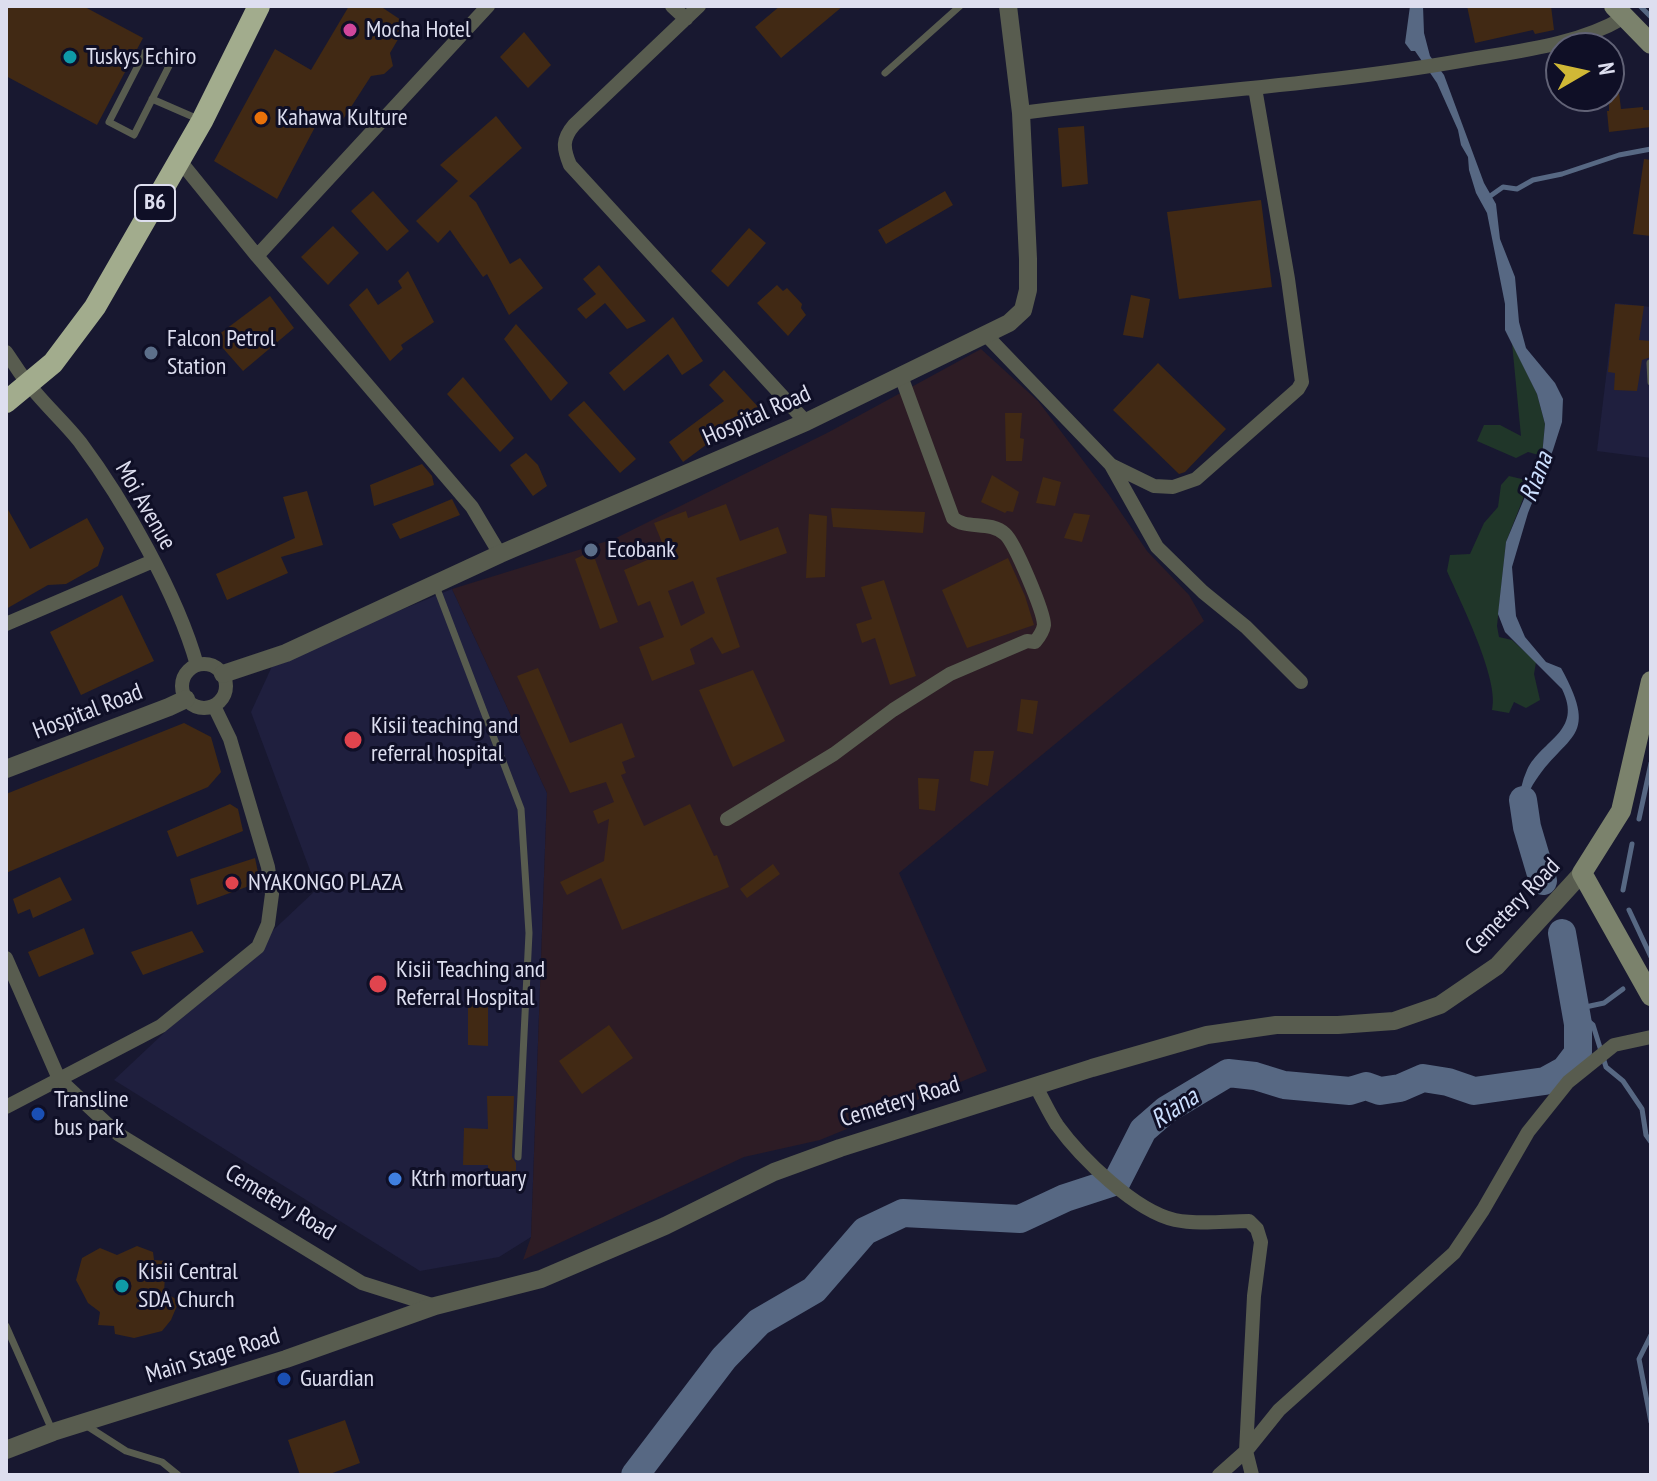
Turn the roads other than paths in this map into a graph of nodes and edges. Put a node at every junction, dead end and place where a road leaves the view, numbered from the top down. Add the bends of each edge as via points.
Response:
1 (259, 6) edge
2 (488, 6) edge
3 (672, 6) edge
4 (699, 6) edge
5 (960, 6) edge
6 (1008, 6) edge
7 (1618, 12) edge
8 (686, 19) junction
9 (1651, 44) edge
10 (885, 73) dead end
11 (1255, 88) junction
12 (152, 99) junction
13 (1021, 113) junction
14 (202, 121) junction
15 (180, 161) junction
16 (257, 256) junction
17 (986, 335) junction
18 (6, 352) edge
19 (1650, 363) edge
20 (901, 376) junction
21 (1651, 382) edge
22 (29, 385) junction
23 (6, 402) edge
24 (806, 422) junction
25 (1111, 465) junction
26 (500, 554) junction
27 (153, 561) junction
28 (435, 584) junction
29 (6, 624) edge
30 (197, 665) junction
31 (223, 674) junction
32 (1651, 681) edge
33 (1301, 682) dead end
34 (186, 699) junction
35 (214, 706) junction
36 (1647, 726) edge
37 (6, 769) edge
38 (727, 819) dead end
39 (1582, 873) junction
40 (6, 958) edge
41 (1651, 996) edge
42 (1651, 1037) edge
43 (59, 1079) junction
44 (1036, 1087) junction
45 (6, 1107) edge
46 (518, 1157) dead end
47 (435, 1306) junction
48 (6, 1326) edge
49 (82, 1422) junction
50 (53, 1432) junction
51 (6, 1450) edge
52 (1246, 1451) junction
53 (178, 1475) edge
54 (1219, 1475) edge
55 (1252, 1475) edge

1 - 14 highway, B6
2 - 16 street
3 - 8 street
4 - 8 street
5 - 10 lane
6 - 13 street, Hospital Road
7 - 9 main road
7 - 11 street via 1595,32 1563,41 1426,67
8 - 24 street via 574,125 563,147 570,165
11 - 13 street
11 - 25 street via 1302,382 1196,479 1173,487 1154,486
12 - 12 lane via 134,135 109,122 145,52 169,66
12 - 14 lane
13 - 17 street, Hospital Road via 1028,290 1023,310
14 - 15 highway, B6
15 - 16 street
15 - 22 highway, B6 via 95,307 53,363
16 - 26 street via 472,507
17 - 20 street, Hospital Road
17 - 25 street
18 - 22 street, Moi Avenue
19 - 21 lane
20 - 24 street, Hospital Road
20 - 38 street via 953,518 1005,534 1019,556 1044,624 1040,636 950,674
22 - 23 highway, B6
22 - 27 street, Moi Avenue via 103,475
24 - 26 street, Hospital Road
25 - 33 street via 1157,547
26 - 28 street, Hospital Road
27 - 29 street
27 - 30 street, Moi Avenue via 188,633
28 - 31 street, Hospital Road via 286,653
28 - 46 lane via 521,809 529,933
30 - 31 street via 211,665
30 - 34 street via 182,681
31 - 35 street via 226,689
32 - 36 main road, Cemetery Road
34 - 35 street via 200,708
34 - 37 street, Hospital Road
35 - 43 street via 230,739 268,867 268,924 258,947 161,1026
36 - 39 main road, Cemetery Road via 1621,811
39 - 41 main road
39 - 44 street, Cemetery Road via 1497,966 1440,1005 1394,1021 1276,1025 1207,1035
40 - 43 street
42 - 52 street via 1614,1045 1568,1082 1528,1132 1454,1253 1279,1410
43 - 45 street
43 - 47 street, Cemetery Road via 118,1134 362,1283
44 - 47 street, Cemetery Road via 774,1172 541,1279
44 - 52 street via 1082,1155 1154,1212 1175,1220 1249,1221 1257,1229 1261,1242
47 - 49 street, Main Stage Road
48 - 50 lane
49 - 50 street, Main Stage Road
49 - 53 lane via 126,1451 162,1462
50 - 51 street, Main Stage Road
52 - 54 street
52 - 55 street

